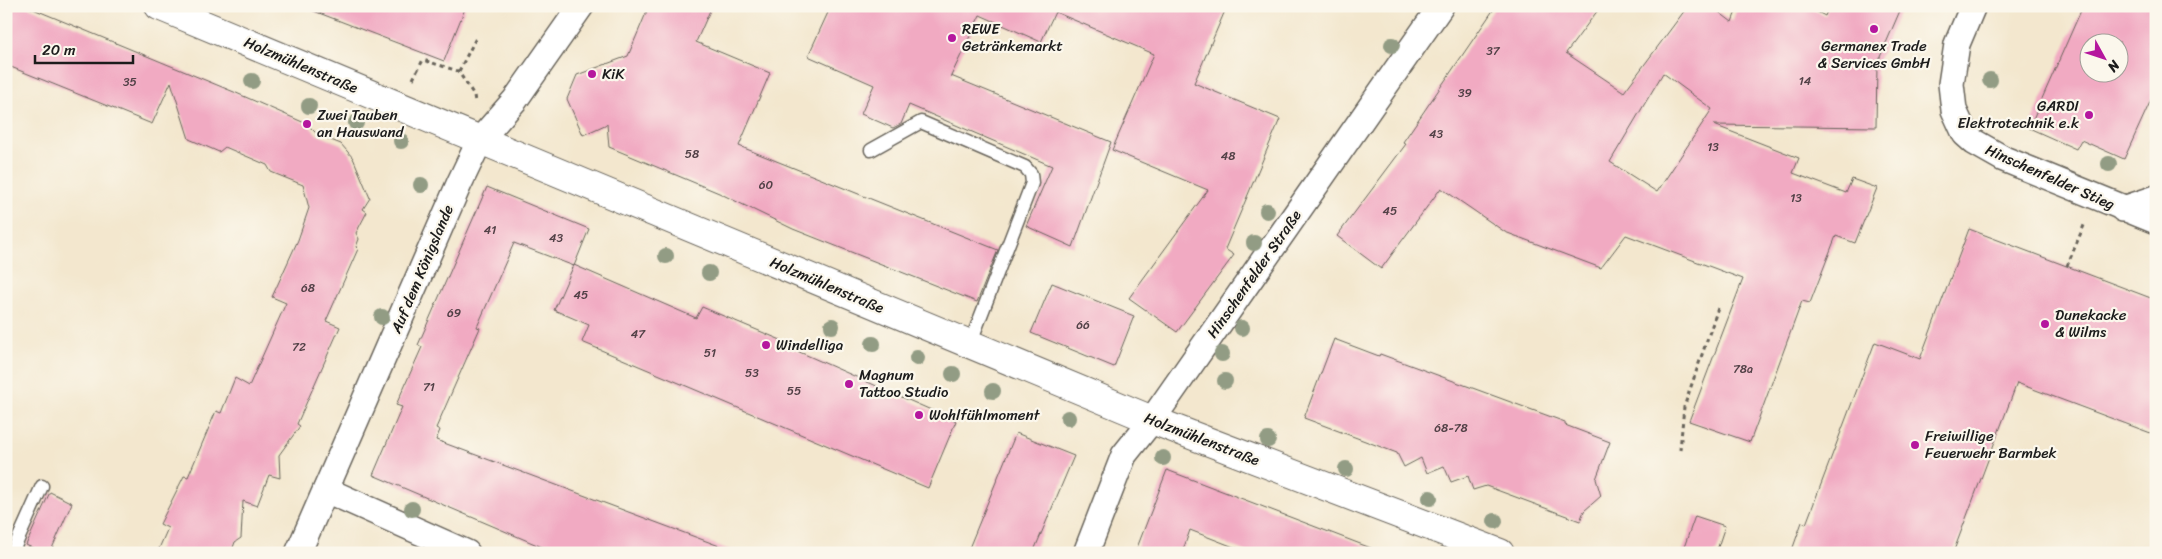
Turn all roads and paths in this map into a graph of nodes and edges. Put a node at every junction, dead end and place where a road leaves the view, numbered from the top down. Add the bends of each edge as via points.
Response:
1 (159, 6) edge
2 (582, 6) edge
3 (1441, 6) edge
4 (1972, 6) edge
5 (477, 36) dead end
6 (458, 71) junction
7 (474, 95) dead end
8 (399, 106) junction
9 (480, 140) junction
10 (871, 150) dead end
11 (2156, 198) edge
12 (2123, 209) junction
13 (2156, 221) edge
14 (2075, 247) dead end
15 (2067, 266) dead end
16 (1718, 308) dead end
17 (970, 344) junction
18 (1152, 420) junction
19 (1680, 450) dead end
20 (42, 486) dead end
21 (326, 490) junction
22 (12, 553) edge
23 (298, 553) edge
24 (467, 553) edge
25 (1086, 553) edge
26 (1500, 553) edge

1 - 8 street, Holzmühlenstraße
2 - 9 street, Auf dem Königslande via 515,100
3 - 18 street, Hinschenfelder Straße
4 - 12 street, Hinschenfelder Stieg via 1957,44 1951,84 1954,110 1965,134 1993,154
5 - 6 path
6 - 7 path
6 - 8 path via 423,60
8 - 9 street, Holzmühlenstraße
9 - 17 street, Holzmühlenstraße
9 - 21 street, Auf dem Königslande
10 - 17 lane via 921,122 1025,167 1031,174 1032,183
11 - 12 street, Hinschenfelder Stieg
12 - 13 street, Hinschenfelder Stieg
14 - 15 path
16 - 19 path via 1684,407
17 - 18 street, Holzmühlenstraße
18 - 25 street, Hinschenfelder Straße via 1124,455
18 - 26 street, Holzmühlenstraße
20 - 22 lane
21 - 23 street, Auf dem Königslande
21 - 24 street

